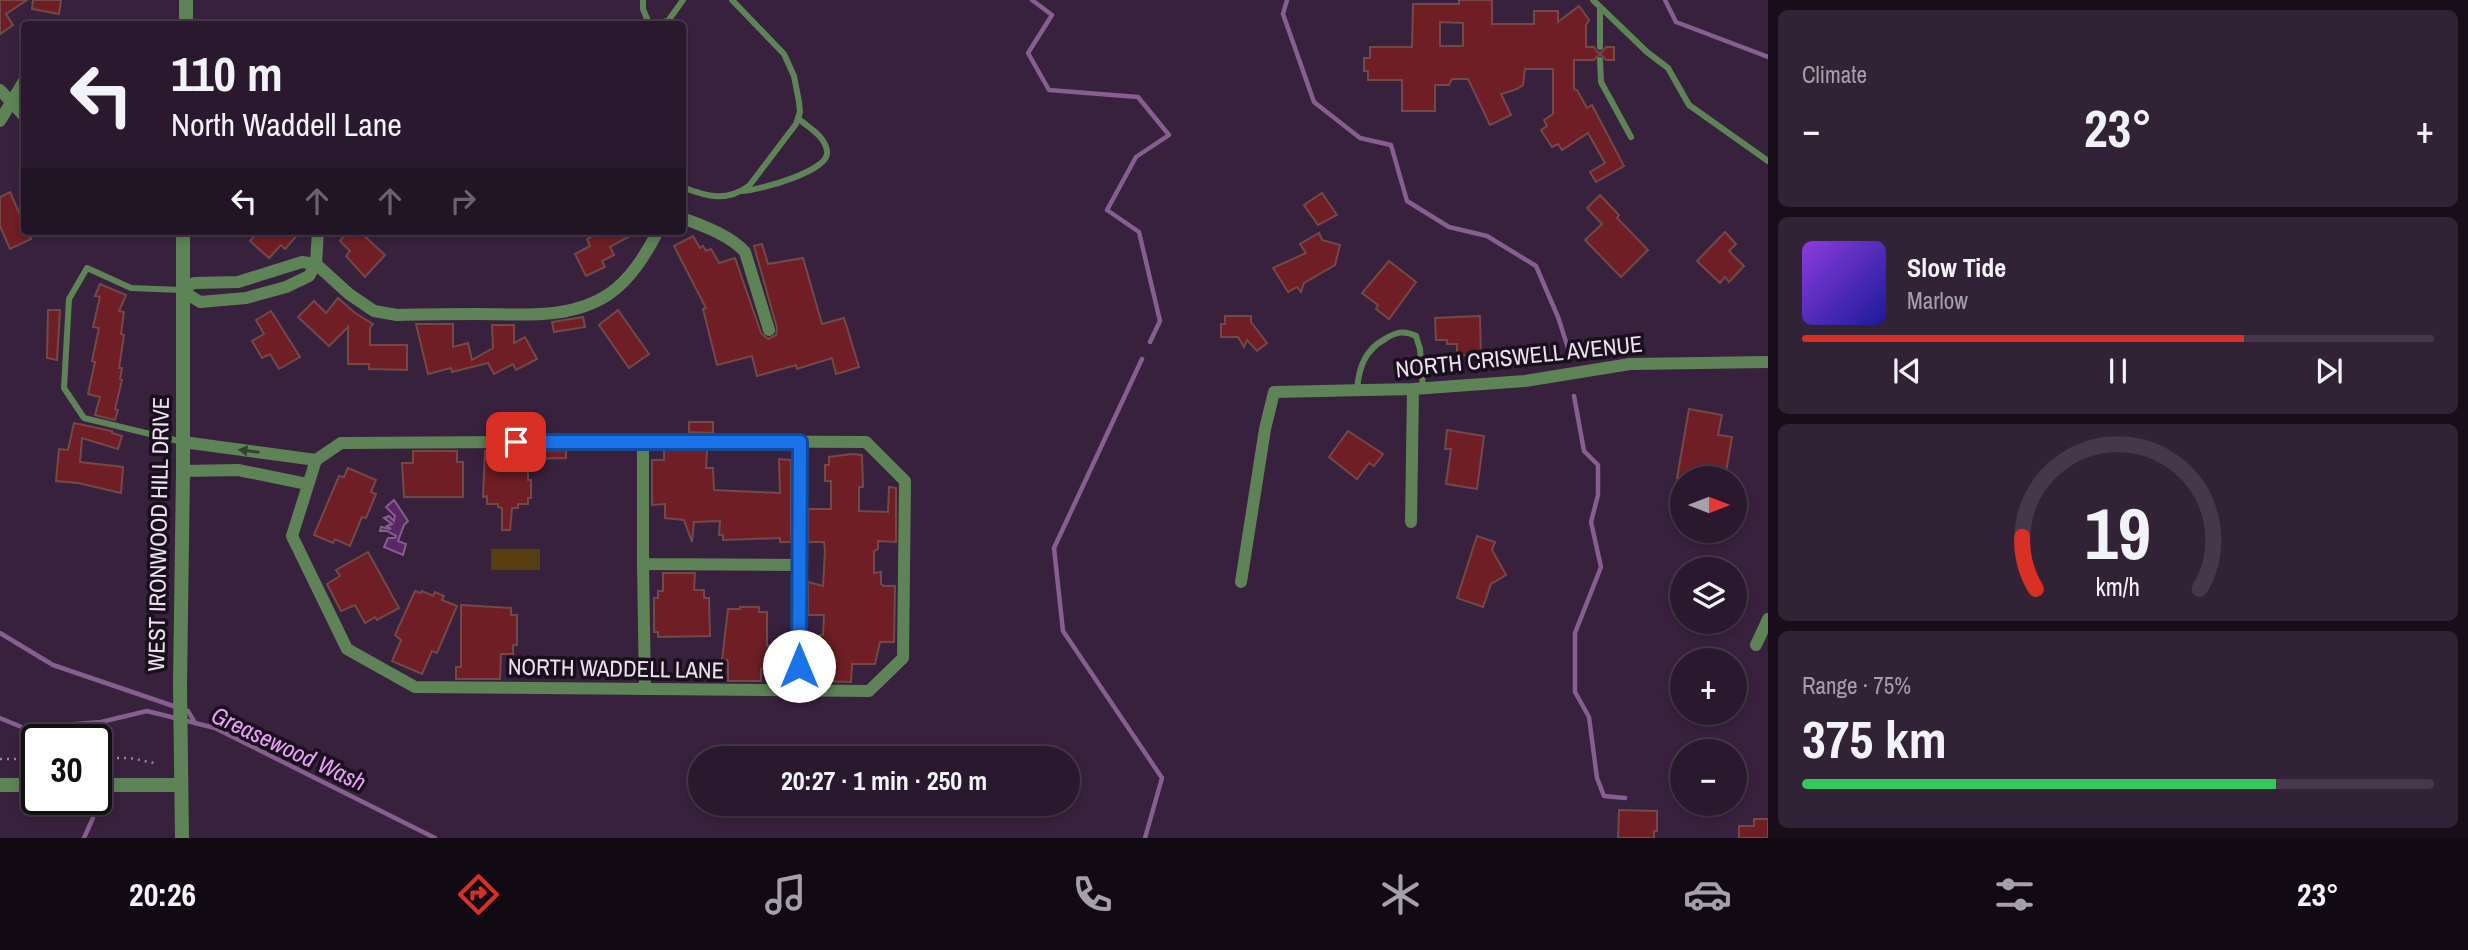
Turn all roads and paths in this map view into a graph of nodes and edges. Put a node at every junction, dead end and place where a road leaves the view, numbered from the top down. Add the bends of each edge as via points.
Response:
1 (186, 0) edge
2 (643, 0) edge
3 (683, 0) edge
4 (732, 0) edge
5 (1593, 0) edge
6 (1600, 8) junction
7 (186, 21) edge
8 (648, 21) edge
9 (668, 21) edge
10 (1600, 47) dead end
11 (1600, 60) dead end
12 (21, 86) edge
13 (0, 90) edge
14 (11, 102) junction
15 (21, 106) edge
16 (21, 113) edge
17 (799, 119) junction
18 (0, 121) edge
19 (1631, 137) dead end
20 (1768, 161) edge
21 (686, 188) edge
22 (741, 191) junction
23 (686, 220) edge
24 (183, 235) edge
25 (318, 235) edge
26 (656, 235) edge
27 (321, 268) junction
28 (264, 274) junction
29 (181, 290) junction
30 (269, 292) junction
31 (769, 330) dead end
32 (1768, 362) edge
33 (1418, 389) junction
34 (1357, 390) junction
35 (643, 441) junction
36 (183, 442) junction
37 (800, 442) junction
38 (316, 460) junction
39 (183, 471) junction
40 (307, 484) junction
41 (1411, 522) dead end
42 (643, 564) junction
43 (799, 565) junction
44 (1241, 582) dead end
45 (1768, 619) edge
46 (1756, 645) dead end
47 (645, 689) junction
48 (799, 691) junction
49 (112, 758) edge
50 (0, 759) edge
51 (21, 760) edge
52 (154, 763) dead end
53 (0, 785) edge
54 (21, 785) edge
55 (112, 785) edge
56 (181, 785) junction
57 (181, 838) edge

1 - 7 street
2 - 8 lane
3 - 9 lane
4 - 17 lane via 790,64
5 - 6 lane
6 - 10 lane
6 - 20 lane via 1668,68 1689,105
11 - 19 lane via 1601,82
12 - 14 street
13 - 14 street
14 - 15 street
14 - 16 street
14 - 18 street
17 - 22 lane
17 - 22 lane via 823,141 827,150 824,162 784,181
21 - 22 lane via 712,198
23 - 31 street via 745,251
24 - 29 street, WEST IRONWOOD HILL DRIVE
25 - 27 street
26 - 27 street via 632,272 609,294 549,314 373,311
27 - 28 street via 302,262
27 - 30 street
28 - 29 street via 238,282 194,283
28 - 30 lane
29 - 30 street via 200,302
29 - 36 street, WEST IRONWOOD HILL DRIVE
29 - 36 lane via 131,288 87,268 69,299 64,388 84,418
32 - 33 street, NORTH CRISWELL AVENUE via 1630,364 1525,381
33 - 34 street, NORTH CRISWELL AVENUE
33 - 34 lane via 1420,349 1416,336 1396,332 1374,345 1364,359
33 - 41 street
34 - 44 street, NORTH CRISWELL AVENUE via 1274,392
35 - 37 street, NORTH WADDELL LANE
35 - 38 street, NORTH WADDELL LANE via 341,443
35 - 42 street
38 -> 36 street
36 - 39 street, WEST IRONWOOD HILL DRIVE
37 - 43 street
37 - 48 street, NORTH WADDELL LANE via 866,442 905,481 905,495 903,658 869,691
38 - 40 street, NORTH WADDELL LANE
39 - 40 street via 238,470
39 - 56 street, WEST IRONWOOD HILL DRIVE
40 - 47 street, NORTH WADDELL LANE via 292,536 347,649 415,687
42 - 43 street
42 - 47 street
43 - 48 street
45 - 46 street
47 - 48 street, NORTH WADDELL LANE
49 - 52 path
50 - 51 path
53 - 54 street
55 - 56 street
56 - 57 street, WEST IRONWOOD HILL DRIVE

